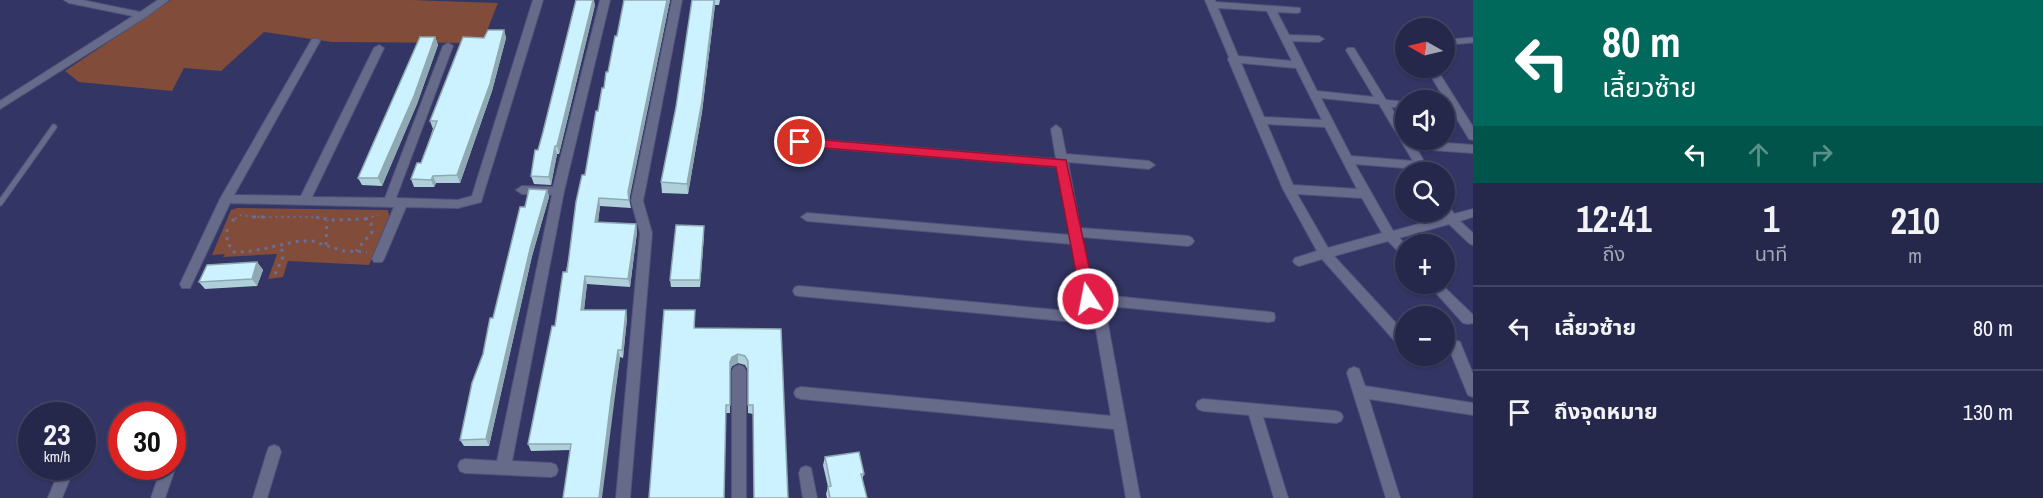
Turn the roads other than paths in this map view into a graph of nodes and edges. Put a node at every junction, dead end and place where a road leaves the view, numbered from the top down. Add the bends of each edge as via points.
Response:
1 (69, 0) edge
2 (164, 0) edge
3 (538, 0) edge
4 (605, 0) edge
5 (676, 0) edge
6 (1211, 3) edge
7 (1271, 9) junction
8 (1297, 10) dead end
9 (143, 15) junction
10 (1286, 38) junction
11 (1319, 39) dead end
12 (1473, 40) edge
13 (315, 41) dead end
14 (1455, 42) edge
15 (448, 46) dead end
16 (379, 48) dead end
17 (1351, 50) dead end
18 (1233, 59) junction
19 (1299, 64) junction
20 (1314, 94) junction
21 (3, 102) edge
22 (1382, 102) junction
23 (1395, 104) edge
24 (1455, 114) edge
25 (1259, 120) junction
26 (1329, 124) junction
27 (1395, 124) edge
28 (54, 127) dead end
29 (1056, 129) dead end
30 (1473, 136) edge
31 (800, 142) dead end
32 (1455, 148) edge
33 (1473, 149) edge
34 (1062, 160) junction
35 (1347, 160) junction
36 (1149, 165) dead end
37 (1395, 166) edge
38 (1289, 189) junction
39 (522, 190) dead end
40 (558, 191) junction
41 (1365, 194) junction
42 (226, 199) junction
43 (0, 202) edge
44 (304, 202) junction
45 (396, 202) junction
46 (1473, 213) edge
47 (807, 217) dead end
48 (1455, 218) edge
49 (1440, 222) edge
50 (1454, 222) edge
51 (1077, 236) junction
52 (1390, 236) junction
53 (1473, 240) edge
54 (1188, 241) dead end
55 (1395, 241) edge
56 (1325, 254) junction
57 (379, 256) road end
58 (1299, 261) dead end
59 (186, 284) dead end
60 (799, 291) dead end
61 (1443, 294) edge
62 (1088, 299) junction
63 (1269, 317) dead end
64 (1101, 319) junction
65 (1468, 320) dead end
66 (1395, 332) edge
67 (1455, 346) dead end
68 (740, 370) dead end
69 (1354, 373) dead end
70 (1359, 391) junction
71 (1473, 391) edge
72 (801, 393) dead end
73 (1203, 405) dead end
74 (1473, 409) edge
75 (1254, 410) junction
76 (1336, 417) dead end
77 (1121, 423) junction
78 (274, 452) dead end
79 (465, 466) dead end
80 (503, 468) junction
81 (551, 470) dead end
82 (806, 472) dead end
83 (62, 480) edge
84 (164, 480) edge
85 (55, 498) edge
86 (158, 498) edge
87 (260, 498) edge
88 (623, 498) edge
89 (739, 498) edge
90 (810, 498) edge
91 (1133, 498) edge
92 (1281, 498) edge
93 (1393, 498) edge

1 - 9 street
2 - 9 street
3 - 45 street via 477,199 458,204
4 - 40 street
5 - 88 street via 637,201 646,233
6 - 7 street
6 - 18 street
7 - 8 street
7 - 10 street
9 - 21 street
10 - 11 street
10 - 19 street
12 - 14 lane
13 - 42 street
15 - 45 street
16 - 44 street
17 - 22 street
18 - 19 street
18 - 25 street
19 - 20 street
20 - 22 street
20 - 26 street
22 - 23 street
22 - 27 street
24 - 30 street
25 - 26 street
25 - 38 street
26 - 35 street
28 - 43 lane
29 - 34 street
31 - 34 street
32 - 33 street
34 - 36 street
34 - 51 street
35 - 37 street
35 - 41 street
38 - 41 street
38 - 56 street
39 - 40 street
40 - 80 street
41 - 52 street
42 - 44 street
42 - 59 street
44 - 45 street
45 - 57 street
46 - 48 street
47 - 51 street
49 - 52 street
50 - 53 street
51 - 54 street
51 - 62 street
52 - 55 street
52 - 56 street
56 - 58 street
56 - 66 street
60 - 64 street
61 - 65 street
62 - 63 street
62 - 64 street
64 - 77 street
67 - 71 street
68 - 89 street
69 - 70 street
70 - 74 street
70 - 93 street
72 - 77 street
73 - 75 street
75 - 76 street
75 - 92 street
77 - 91 street
78 - 87 street
79 - 80 street
80 - 81 street
82 - 90 street
83 - 85 street
84 - 86 street

